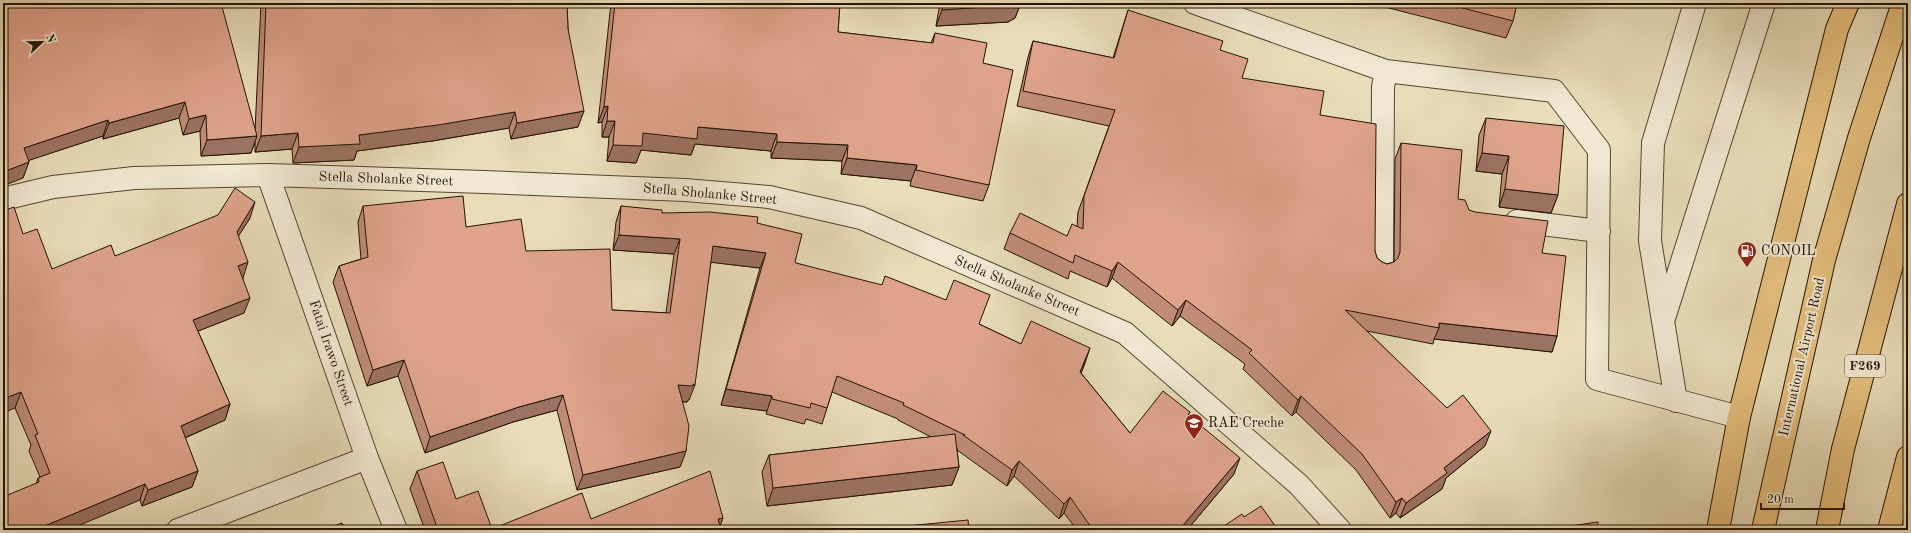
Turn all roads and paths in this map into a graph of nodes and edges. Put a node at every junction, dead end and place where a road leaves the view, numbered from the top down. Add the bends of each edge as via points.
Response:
1 (1195, 3) edge
2 (1695, 3) edge
3 (1764, 3) edge
4 (1848, 3) edge
5 (1903, 3) edge
6 (1386, 71) junction
7 (268, 175) junction
8 (3, 199) edge
9 (1908, 204) edge
10 (1501, 219) edge
11 (1600, 231) junction
12 (1382, 268) edge
13 (1663, 322) junction
14 (1676, 401) junction
15 (1739, 417) junction
16 (1908, 457) edge
17 (367, 458) junction
18 (178, 530) edge
19 (396, 530) edge
20 (1340, 530) edge
21 (1718, 530) edge
22 (1763, 530) edge
23 (1827, 530) edge
24 (1889, 530) edge

1 - 6 street
2 - 13 street via 1653,143 1650,241
3 - 13 street
4 - 15 main road via 1838,29
5 - 22 main road, International Airport Road via 1859,138 1824,260
6 - 11 street via 1554,91 1599,150
6 - 12 street via 1383,88
7 - 8 street, Stella Sholanke Street via 134,178 53,187
7 - 17 street, Fatai Irawo Street
7 - 20 street, Stella Sholanke Street via 685,190 769,197 861,218 1125,333 1299,485
9 - 23 main road, F269 via 1843,449
10 - 11 street
11 - 14 street via 1597,379
13 - 14 street
14 - 15 street
15 - 21 main road
16 - 24 main road
17 - 18 street
17 - 19 street, Fatai Irawo Street

